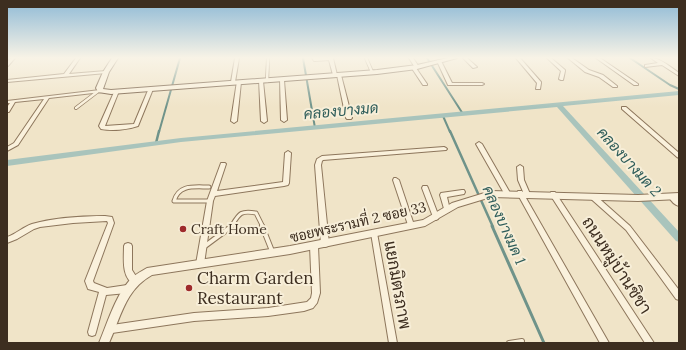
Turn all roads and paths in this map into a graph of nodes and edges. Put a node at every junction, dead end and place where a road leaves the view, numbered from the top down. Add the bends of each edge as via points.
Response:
1 (75, 74) edge
2 (105, 74) edge
3 (236, 74) edge
4 (265, 74) edge
5 (349, 74) edge
6 (419, 74) edge
7 (444, 74) edge
8 (532, 74) edge
9 (562, 74) edge
10 (596, 74) edge
11 (622, 74) edge
12 (66, 75) joint
13 (337, 75) junction
14 (561, 79) dead end
15 (282, 80) junction
16 (7, 81) edge
17 (264, 81) junction
18 (236, 82) junction
19 (424, 84) dead end
20 (482, 84) dead end
21 (636, 84) dead end
22 (615, 86) dead end
23 (538, 88) dead end
24 (151, 89) junction
25 (98, 91) junction
26 (117, 91) junction
27 (48, 97) junction
28 (14, 101) junction
29 (7, 102) edge
30 (76, 108) dead end
31 (624, 108) dead end
32 (7, 111) edge
33 (348, 118) dead end
34 (284, 120) dead end
35 (234, 121) dead end
36 (264, 121) dead end
37 (479, 144) dead end
38 (7, 149) edge
39 (444, 149) dead end
40 (288, 153) dead end
41 (679, 156) edge
42 (222, 164) dead end
43 (520, 167) dead end
44 (396, 180) dead end
45 (209, 187) dead end
46 (425, 188) dead end
47 (462, 192) dead end
48 (507, 193) junction
49 (213, 194) junction
50 (524, 194) junction
51 (554, 194) junction
52 (592, 196) junction
53 (675, 196) edge
54 (210, 201) junction
55 (679, 204) edge
56 (447, 210) junction
57 (436, 218) junction
58 (411, 226) junction
59 (374, 233) junction
60 (7, 240) edge
61 (325, 244) junction
62 (128, 246) dead end
63 (314, 246) junction
64 (202, 247) junction
65 (272, 253) junction
66 (200, 264) junction
67 (135, 281) junction
68 (127, 290) junction
69 (104, 292) junction
70 (679, 296) edge
71 (112, 329) junction
72 (92, 332) dead end
73 (522, 341) dead end
74 (104, 343) edge
75 (393, 343) edge
76 (509, 343) edge
77 (604, 343) edge
78 (650, 343) edge

1 - 12 street
2 - 25 main road
3 - 18 street
4 - 17 lane
5 - 13 main road
6 - 19 street
7 - 20 street via 450,84
8 - 23 street via 539,83
9 - 14 street
10 - 22 street
11 - 21 street
12 - 16 street
13 - 15 main road
13 - 33 street
15 - 17 main road
15 - 34 street
17 - 18 main road
17 - 36 street
18 - 24 main road
18 - 35 street
24 - 26 main road
24 - 26 street via 136,125 103,128
25 - 26 main road
25 - 27 street
25 - 30 lane
27 - 28 street
27 - 38 street via 16,144
28 - 29 street
28 - 32 street
31 - 41 street
37 - 48 street
39 - 61 street via 319,160
40 - 49 street via 284,184
42 - 49 street
43 - 50 street
44 - 58 street
45 - 54 lane via 183,188 178,191 174,201
46 - 57 street
47 - 56 street via 443,195
48 - 50 street, ซอยพระรามที่ 2 ซอย 33
48 - 56 street, ซอยพระรามที่ 2 ซอย 33 via 484,195
49 - 54 street
50 - 51 street, ซอยพระรามที่ 2 ซอย 33
50 - 77 street
51 - 52 street, ซอยพระรามที่ 2 ซอย 33
51 - 78 street, ถนนหมู่บ้านชิชา
52 - 53 street, ซอยพระรามที่ 2 ซอย 33
52 - 70 street via 628,228
53 - 55 street
54 - 64 street
56 - 57 street, ซอยพระรามที่ 2 ซอย 33
57 - 58 street, ซอยพระรามที่ 2 ซอย 33
58 - 59 street, ซอยพระรามที่ 2 ซอย 33
59 - 61 street, ซอยพระรามที่ 2 ซอย 33
59 - 75 street, แยกมิตรภาพ
60 - 69 street via 36,226 110,219 89,281 91,286 103,289
61 - 63 street, ซอยพระรามที่ 2 ซอย 33
62 - 67 street via 128,271
63 - 65 street, ซอยพระรามที่ 2 ซอย 33
63 - 71 street via 316,293 310,305
64 - 65 lane via 231,228 239,214 249,211 256,213
64 - 66 street
65 - 66 street, ซอยพระรามที่ 2 ซอย 33
66 - 67 street, ซอยพระรามที่ 2 ซอย 33 via 150,271
67 - 68 street, ซอยพระรามที่ 2 ซอย 33
68 - 69 street
68 - 71 street, ซอยพระรามที่ 2 ซอย 33
69 - 72 street
71 - 74 street, ซอยพระรามที่ 2 ซอย 33
73 - 76 lane

